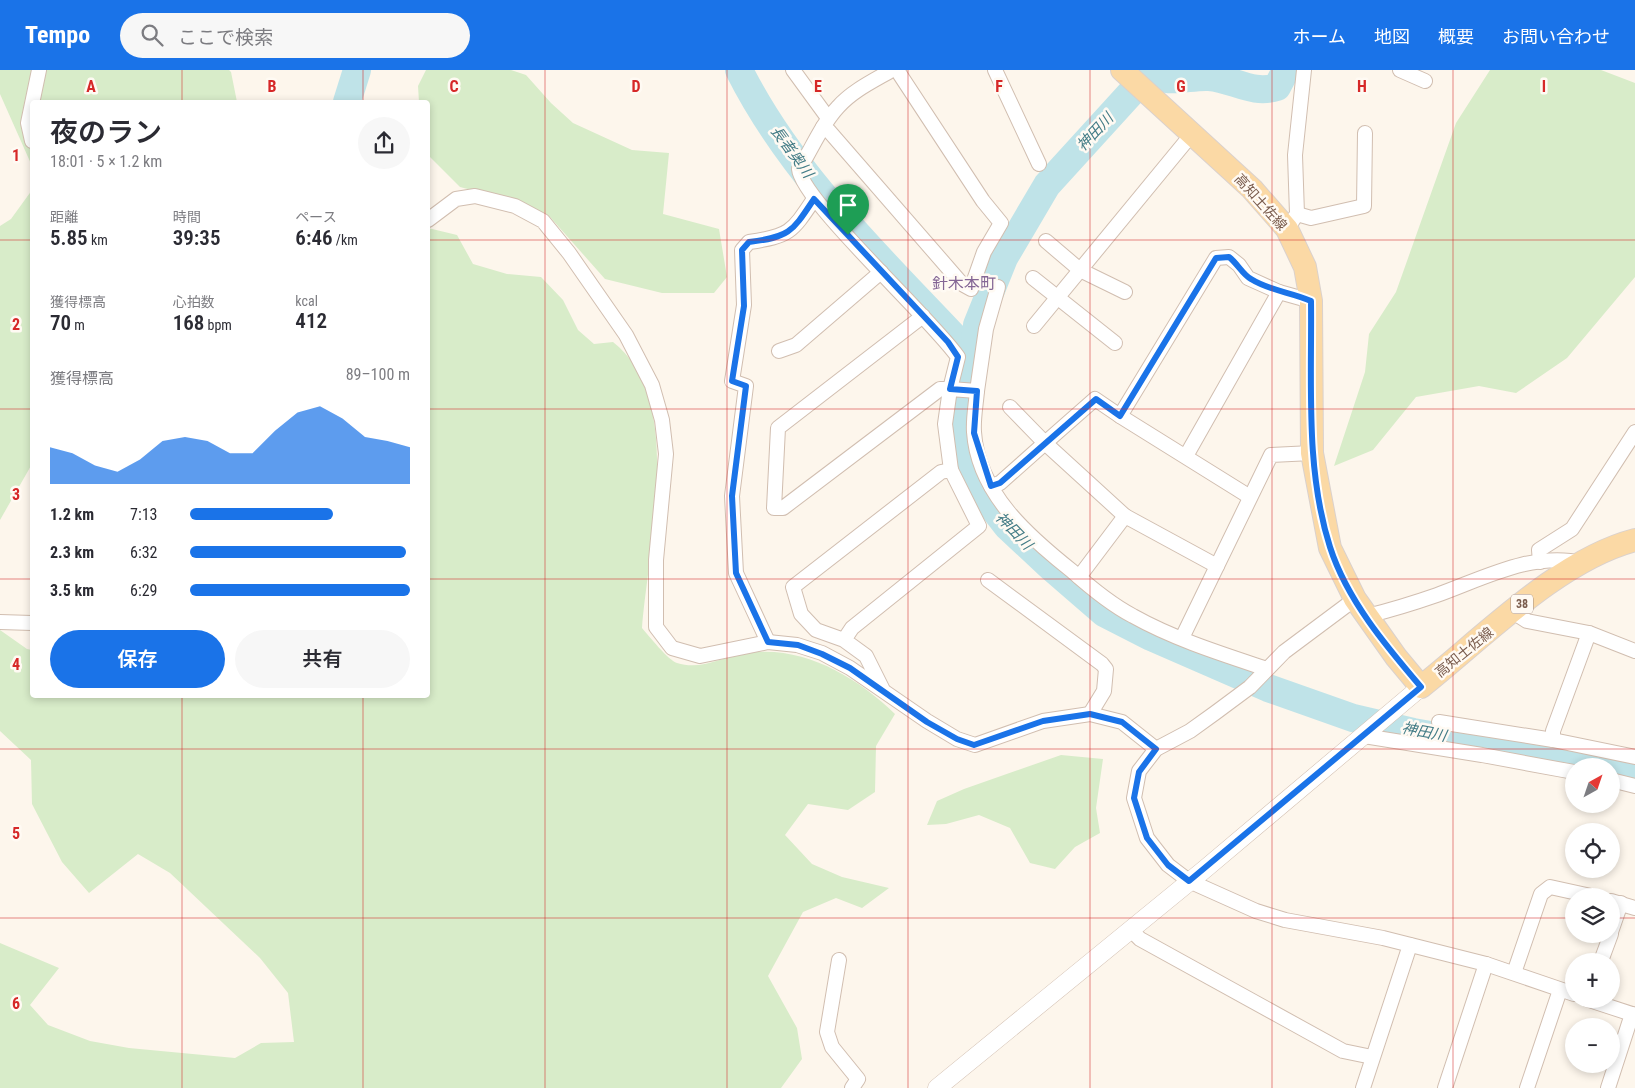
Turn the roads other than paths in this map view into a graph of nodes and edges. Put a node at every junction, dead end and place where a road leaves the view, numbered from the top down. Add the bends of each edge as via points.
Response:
1 (39, 70) edge
2 (793, 70) edge
3 (892, 70) edge
4 (897, 70) edge
5 (995, 70) edge
6 (1304, 70) edge
7 (1400, 70) edge
8 (1133, 80) edge
9 (1425, 82) dead end
10 (33, 100) edge
11 (30, 113) edge
12 (826, 123) junction
13 (30, 132) edge
14 (1365, 133) dead end
15 (1192, 134) junction
16 (1040, 164) dead end
17 (814, 199) junction
18 (430, 218) edge
19 (1292, 221) junction
20 (1046, 241) dead end
21 (1080, 270) junction
22 (881, 272) junction
23 (1033, 278) dead end
24 (998, 287) dead end
25 (1125, 292) dead end
26 (1279, 292) junction
27 (1057, 297) junction
28 (1311, 301) junction
29 (923, 316) junction
30 (1034, 326) dead end
31 (1115, 343) dead end
32 (779, 351) dead end
33 (954, 389) junction
34 (975, 390) junction
35 (1010, 407) dead end
36 (1120, 416) junction
37 (1635, 432) edge
38 (1046, 443) junction
39 (1312, 453) junction
40 (1186, 456) junction
41 (951, 470) junction
42 (991, 486) junction
43 (1250, 497) junction
44 (1125, 516) junction
45 (1635, 540) edge
46 (1540, 562) junction
47 (1583, 563) junction
48 (1217, 566) junction
49 (1079, 577) junction
50 (988, 580) dead end
51 (1361, 608) junction
52 (1513, 612) junction
53 (0, 622) edge
54 (30, 623) edge
55 (1589, 633) junction
56 (1182, 638) junction
57 (844, 640) junction
58 (768, 642) junction
59 (1635, 650) edge
60 (1264, 672) junction
61 (1421, 687) junction
62 (882, 689) junction
63 (1090, 714) junction
64 (1439, 722) dead end
65 (1368, 733) junction
66 (1553, 740) junction
67 (1156, 749) junction
68 (1635, 757) edge
69 (1565, 770) edge
70 (1620, 782) edge
71 (1635, 786) edge
72 (1189, 881) junction
73 (1565, 890) edge
74 (1620, 903) edge
75 (1635, 908) edge
76 (1131, 930) junction
77 (1410, 945) junction
78 (839, 960) dead end
79 (1486, 964) junction
80 (1514, 973) junction
81 (1565, 991) edge
82 (1565, 997) edge
83 (1614, 1008) edge
84 (1634, 1015) edge
85 (1372, 1057) junction
86 (852, 1088) edge
87 (937, 1088) edge
88 (1362, 1088) edge
89 (1445, 1088) edge
90 (1526, 1088) edge
91 (1608, 1088) edge

1 - 10 street
2 - 12 street
3 - 12 street via 852,94
4 - 12 street via 983,201 1001,223 984,252 971,289 962,284 829,131
5 - 16 street
6 - 19 street
7 - 9 street
8 - 15 main road, 高知土佐線
11 - 13 street
12 - 17 street via 801,165 799,177
14 - 19 street via 1364,206
15 - 19 main road, 高知土佐線
15 - 21 street
17 - 22 street
17 - 58 street via 797,225 778,238 749,242 742,250 744,306 732,381 746,386 732,496 736,573
18 - 58 street via 456,198 475,196 515,206 543,221 569,253 626,335 652,385 662,420 666,454 656,560 656,627 672,648 700,656
19 - 28 main road, 高知土佐線
20 - 21 street
21 - 25 street
21 - 27 street
22 - 29 street
22 - 32 street via 796,345
23 - 27 street
24 - 34 street via 986,329
26 - 28 street
26 - 36 street via 1248,278 1229,257 1216,258
26 - 40 street
27 - 30 street
27 - 31 street
28 - 39 main road, 高知土佐線
29 - 33 street via 958,357
29 - 33 street via 778,428 774,508 784,508 940,389
33 - 34 street
33 - 41 street via 945,424
34 - 42 street via 974,433
35 - 38 street
36 - 38 street via 1096,399
36 - 40 street
37 - 46 street via 1572,529 1539,550
38 - 42 street via 1000,483
38 - 44 street
39 - 43 street via 1271,455
39 - 51 main road, 高知土佐線 via 1330,548
40 - 43 street
41 - 57 street via 979,526 852,628
41 - 57 street via 941,472 793,587 806,620 816,630
42 - 49 street via 1005,509 1035,541
43 - 48 street
44 - 48 street
44 - 49 street
45 - 47 main road, 高知土佐線 / 38 via 1603,550
46 - 47 street via 1568,560
46 - 51 street via 1479,577 1440,594
47 - 52 main road, 高知土佐線 / 38 via 1552,581
48 - 56 street
49 - 56 street via 1110,603
50 - 63 street via 1106,669 1104,691
51 - 60 street via 1320,624
51 - 61 main road, 高知土佐線
52 - 55 street via 1527,621
52 - 61 main road, 高知土佐線 / 38
53 - 54 street
55 - 59 street
55 - 66 street via 1553,731
56 - 60 street
57 - 62 street via 866,656
58 - 62 street via 798,645 822,654
60 - 67 street via 1250,687 1190,731
61 - 65 street
62 - 63 street via 927,722 974,745 1043,721
63 - 67 street via 1122,722
64 - 66 street
65 - 69 street
65 - 72 street
66 - 68 street
67 - 72 street via 1139,772 1134,798 1147,838 1168,865
70 - 71 street
72 - 76 street
72 - 77 street via 1256,911 1285,920
73 - 80 street via 1550,887 1541,894
74 - 75 street
76 - 85 street via 1140,939 1343,1051
76 - 87 street
77 - 79 street
77 - 85 street
78 - 86 street via 827,1032 832,1047 858,1079
79 - 80 street
79 - 89 street
80 - 81 street
82 - 90 street
83 - 84 street
84 - 91 street
85 - 88 street

